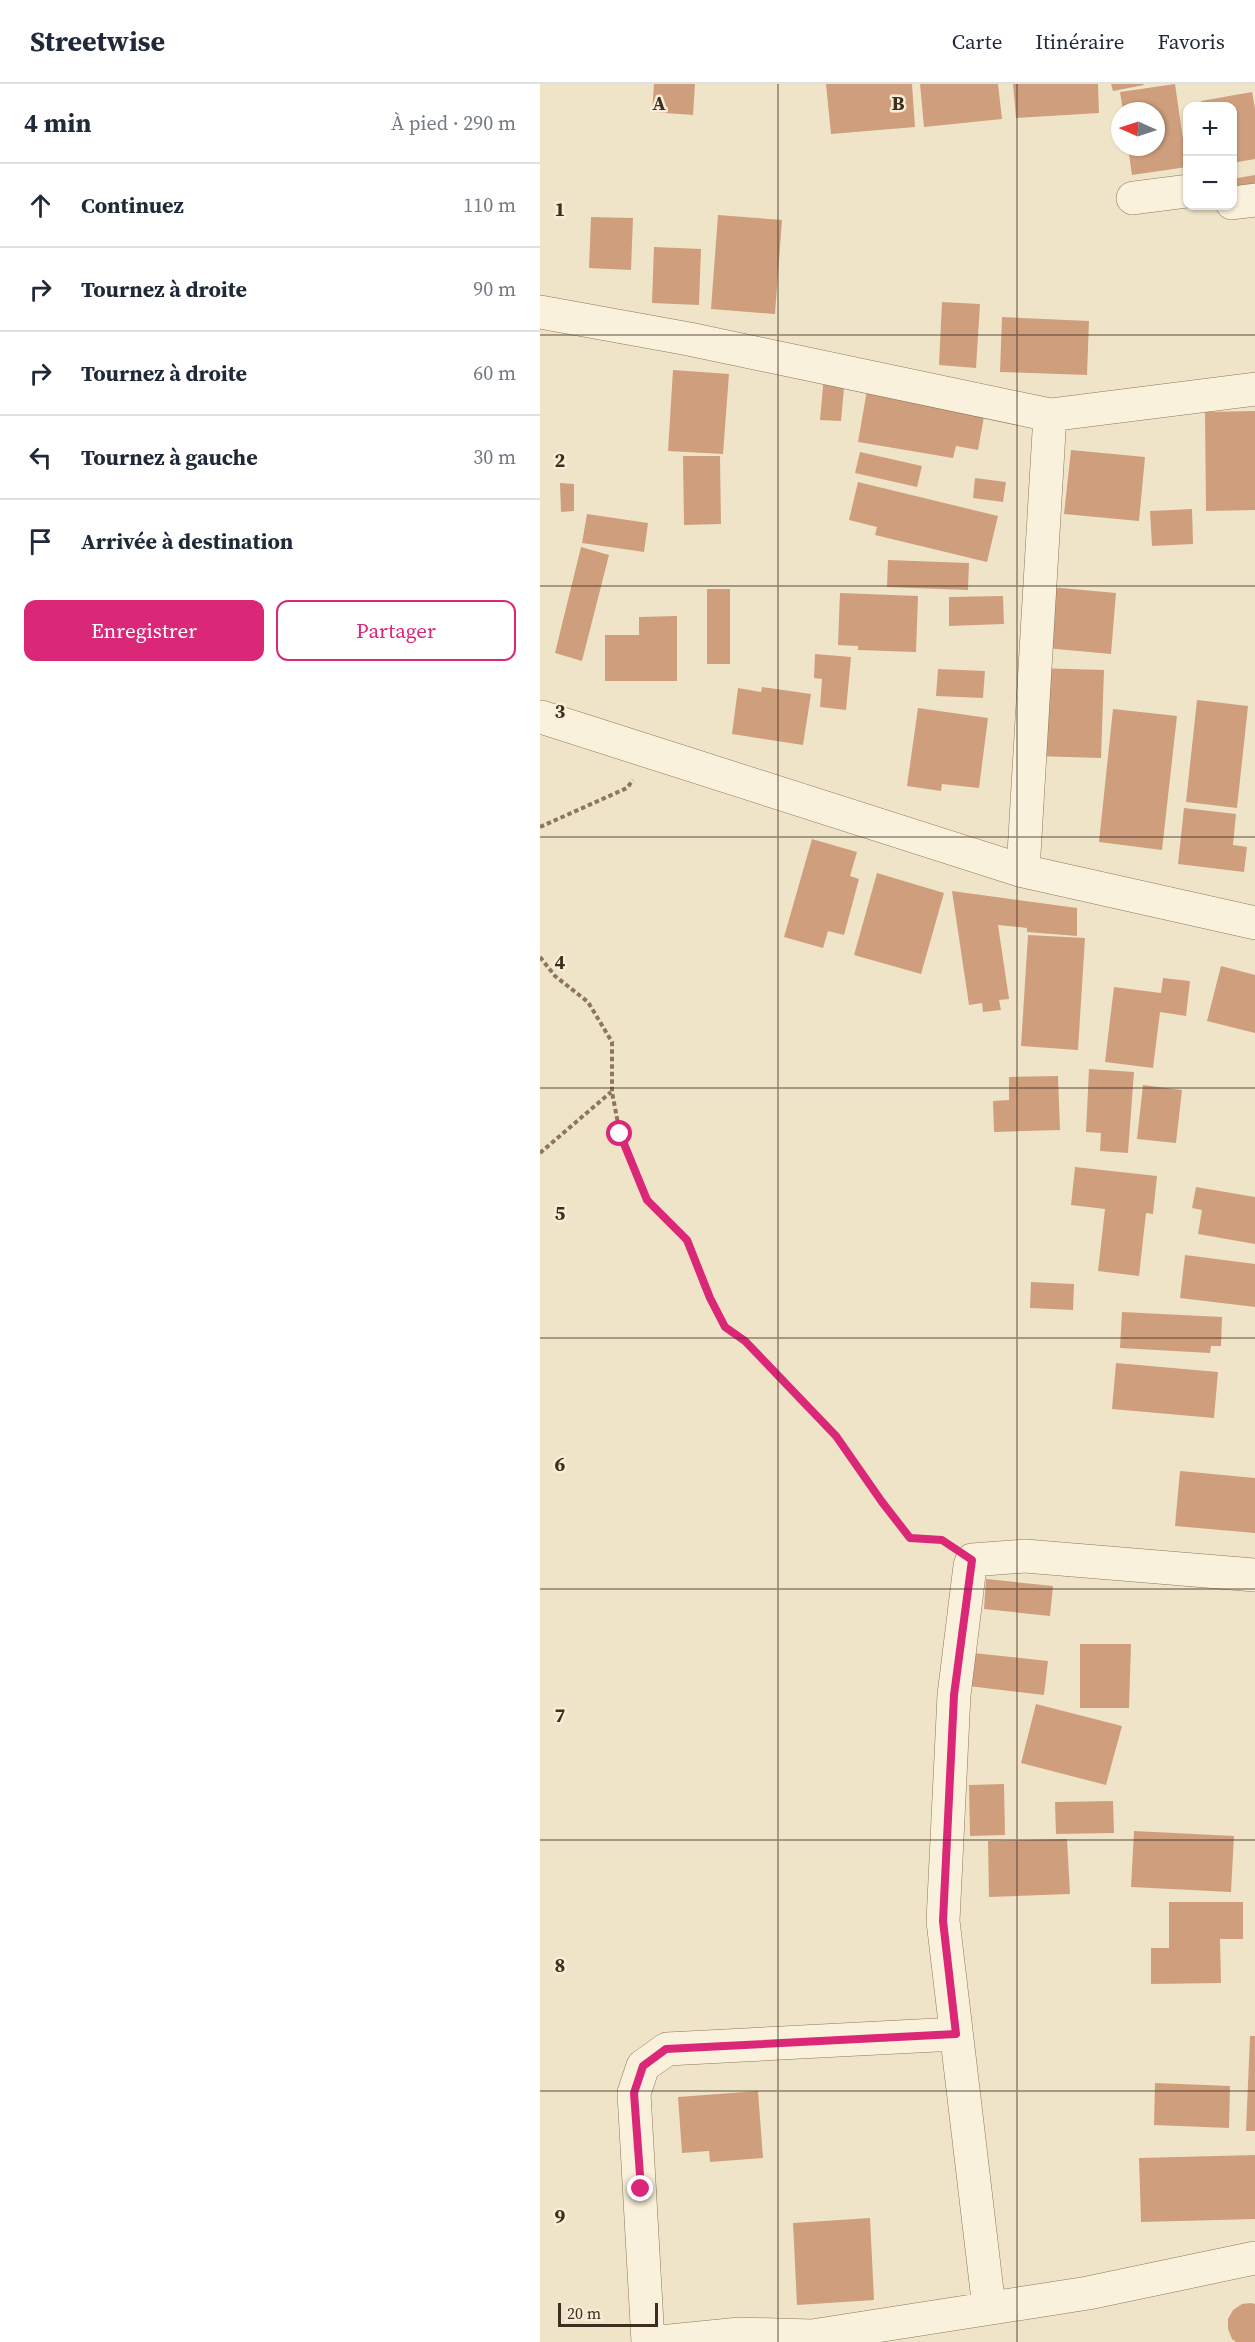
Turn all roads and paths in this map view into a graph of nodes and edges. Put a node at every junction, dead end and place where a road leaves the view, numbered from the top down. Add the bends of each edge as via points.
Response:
1 (1183, 192) edge
2 (1133, 198) dead end
3 (1255, 200) edge
4 (1237, 202) edge
5 (540, 312) edge
6 (1255, 389) edge
7 (1050, 415) junction
8 (541, 717) edge
9 (653, 753) junction
10 (540, 827) edge
11 (1023, 871) junction
12 (1255, 923) edge
13 (540, 957) edge
14 (612, 1092) junction
15 (540, 1153) edge
16 (972, 1560) junction
17 (1255, 1575) edge
18 (956, 2034) junction
19 (1255, 2258) edge
20 (989, 2308) junction
21 (648, 2342) edge
22 (660, 2342) edge

1 - 2 street
3 - 4 street
5 - 7 street via 689,339
6 - 7 street
7 - 11 street
8 - 9 street
9 - 10 path via 627,788
9 - 11 street
11 - 12 street
13 - 14 path via 555,976 588,1002 612,1042
14 - 15 path
14 - 16 path via 620,1134 647,1200 687,1240 725,1327 745,1341 836,1436 910,1538 942,1540
16 - 17 street via 1025,1556
16 - 18 street via 954,1695 943,1921
18 - 20 street
18 - 21 street via 666,2049 643,2066 634,2093
19 - 20 street via 1088,2293
20 - 22 street via 812,2336 740,2334

